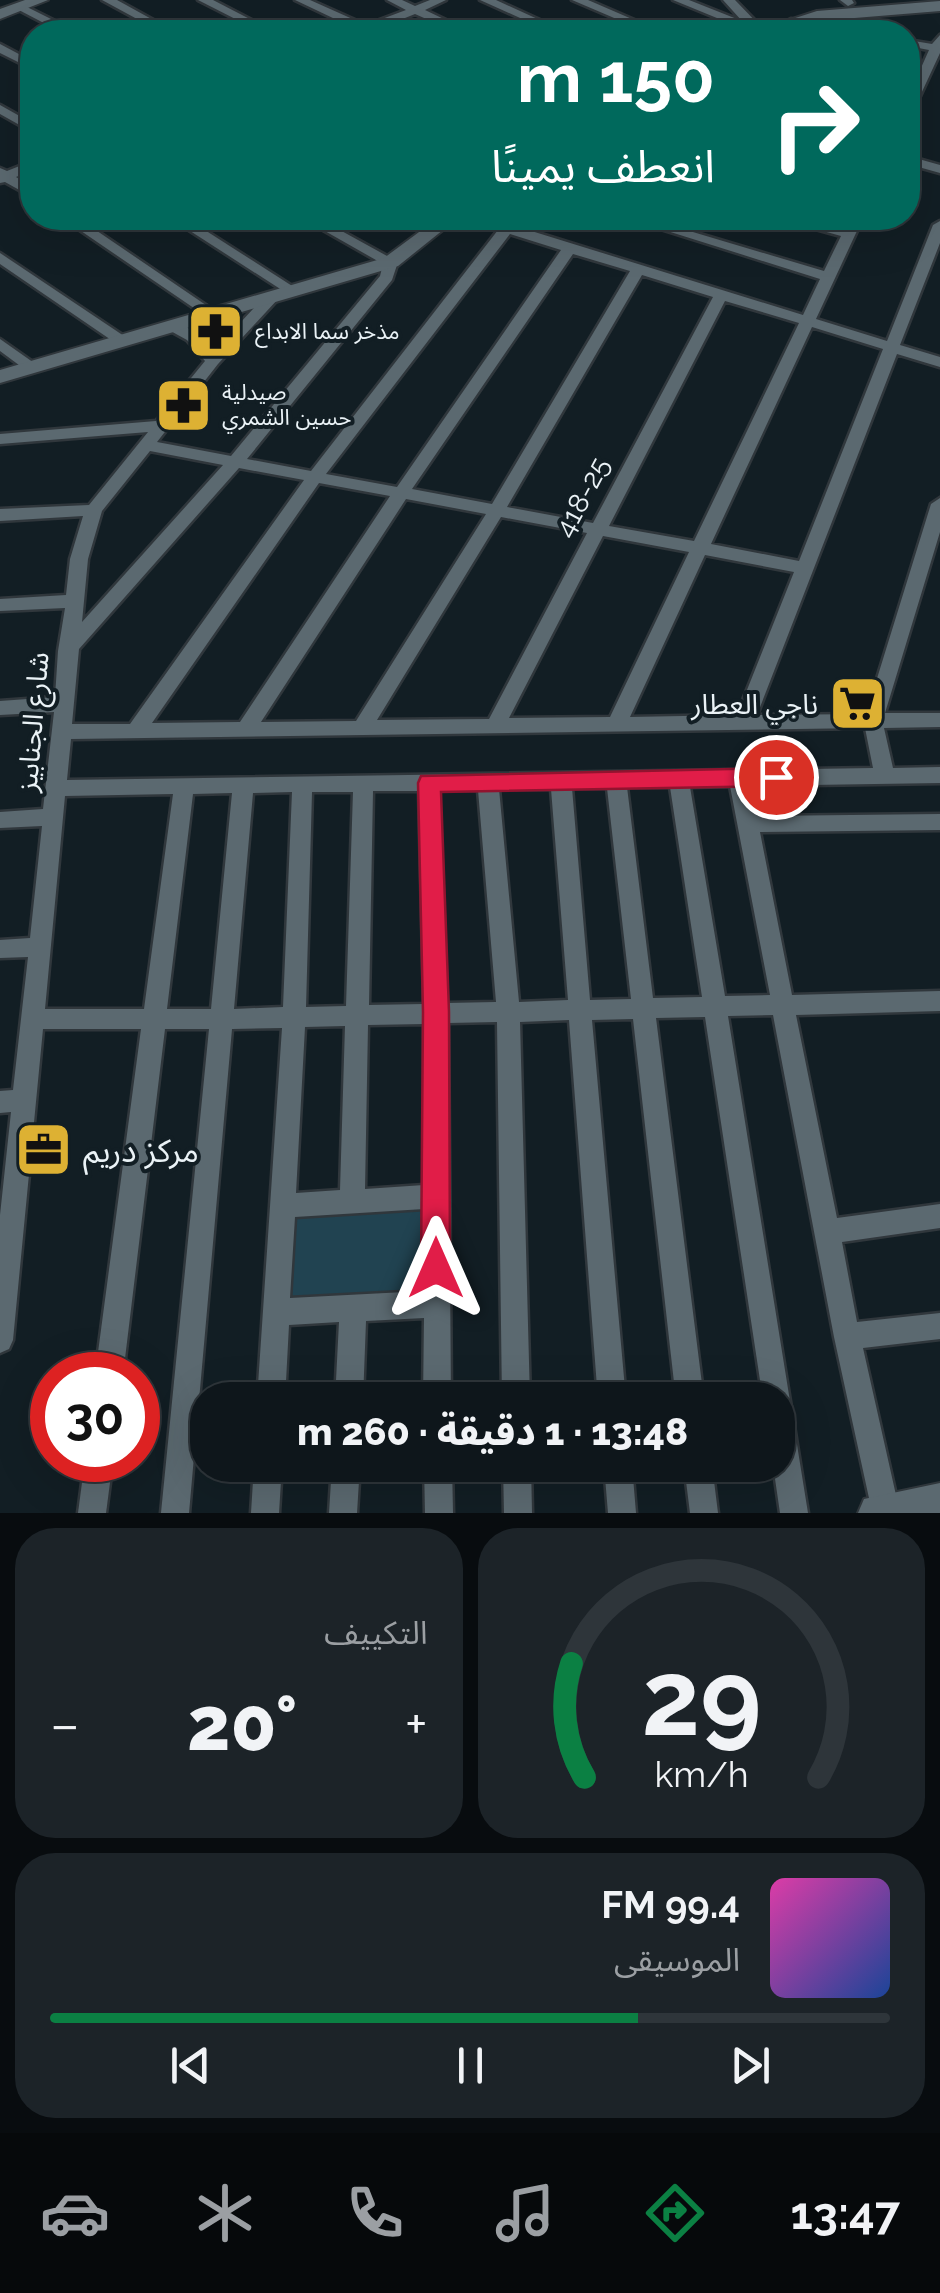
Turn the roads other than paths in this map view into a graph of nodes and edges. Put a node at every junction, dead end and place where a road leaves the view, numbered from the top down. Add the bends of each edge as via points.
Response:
1 (40, 0) edge
2 (108, 0) edge
3 (204, 0) edge
4 (301, 0) edge
5 (394, 0) edge
6 (440, 0) edge
7 (486, 0) edge
8 (578, 0) edge
9 (678, 0) edge
10 (729, 0) edge
11 (9, 3) edge
12 (940, 6) edge
13 (416, 10) junction
14 (0, 14) edge
15 (44, 20) edge
16 (146, 20) edge
17 (245, 20) edge
18 (342, 20) edge
19 (393, 20) edge
20 (438, 20) edge
21 (532, 20) edge
22 (627, 20) edge
23 (729, 20) edge
24 (748, 20) edge
25 (810, 20) edge
26 (939, 46) edge
27 (920, 72) edge
28 (940, 225) edge
29 (87, 230) edge
30 (194, 230) edge
31 (332, 230) edge
32 (431, 230) edge
33 (505, 230) edge
34 (513, 230) edge
35 (673, 230) edge
36 (850, 230) edge
37 (570, 248) junction
38 (0, 257) edge
39 (391, 262) junction
40 (638, 269) junction
41 (828, 276) junction
42 (283, 293) junction
43 (721, 294) junction
44 (212, 314) junction
45 (808, 321) junction
46 (172, 326) junction
47 (122, 341) junction
48 (0, 344) edge
49 (892, 347) junction
50 (213, 361) junction
51 (940, 362) edge
52 (32, 368) junction
53 (0, 377) edge
54 (160, 426) junction
55 (0, 438) edge
56 (144, 445) junction
57 (235, 462) junction
58 (314, 476) junction
59 (401, 493) junction
60 (940, 504) edge
61 (94, 510) junction
62 (497, 510) junction
63 (0, 515) edge
64 (596, 529) junction
65 (700, 548) junction
66 (805, 568) junction
67 (72, 601) junction
68 (0, 606) edge
69 (67, 651) junction
70 (62, 704) junction
71 (0, 708) edge
72 (940, 720) edge
73 (744, 722) junction
74 (873, 722) junction
75 (618, 724) junction
76 (496, 726) junction
77 (362, 728) junction
78 (245, 730) junction
79 (59, 732) junction
80 (135, 732) junction
81 (885, 776) junction
82 (939, 777) edge
83 (740, 778) junction
84 (679, 779) junction
85 (561, 780) junction
86 (616, 780) junction
87 (488, 782) junction
88 (430, 783) junction
89 (302, 784) junction
90 (363, 784) junction
91 (184, 786) junction
92 (242, 786) junction
93 (54, 788) junction
94 (52, 817) junction
95 (0, 820) edge
96 (940, 822) edge
97 (750, 824) junction
98 (39, 947) junction
99 (0, 950) edge
100 (940, 1001) edge
101 (783, 1002) junction
102 (716, 1004) junction
103 (641, 1006) junction
104 (577, 1008) junction
105 (508, 1010) junction
106 (436, 1012) junction
107 (359, 1014) junction
108 (294, 1016) junction
109 (154, 1019) junction
110 (223, 1019) junction
111 (32, 1020) junction
112 (12, 1101) edge
113 (436, 1196) junction
114 (352, 1202) junction
115 (281, 1206) junction
116 (940, 1216) edge
117 (827, 1232) junction
118 (3, 1283) edge
119 (436, 1304) junction
120 (353, 1308) junction
121 (276, 1312) junction
122 (940, 1326) edge
123 (847, 1336) junction
124 (0, 1340) edge
125 (113, 1352) edge
126 (272, 1382) edge
127 (349, 1382) edge
128 (437, 1382) edge
129 (516, 1382) edge
130 (610, 1382) edge
131 (688, 1382) edge
132 (774, 1382) edge
133 (96, 1482) edge
134 (267, 1482) edge
135 (345, 1482) edge
136 (438, 1482) edge
137 (518, 1482) edge
138 (619, 1482) edge
139 (700, 1482) edge
140 (789, 1482) edge
141 (940, 1503) edge
142 (886, 1512) edge
143 (92, 1513) edge
144 (175, 1513) edge
145 (265, 1513) edge
146 (343, 1513) edge
147 (439, 1513) edge
148 (518, 1513) edge
149 (622, 1513) edge
150 (704, 1513) edge
151 (794, 1513) edge
152 (878, 1513) edge

1 - 11 street
2 - 16 street
3 - 17 street
4 - 18 street
5 - 13 street
6 - 13 street
7 - 21 street
8 - 22 street
9 - 23 street
10 - 24 street
11 - 14 street
11 - 15 street
12 - 25 street
13 - 19 street
13 - 20 street
26 - 27 street
28 - 49 street
29 - 44 street
30 - 42 street
31 - 39 street
32 - 39 street
33 - 58 street
34 - 37 street
35 - 41 street
36 - 41 street
37 - 40 street
37 - 59 street
38 - 47 street
39 - 42 street
39 - 57 street via 387,277
40 - 43 street
40 - 62 street
41 - 45 street
42 - 44 street
42 - 50 street, شارع الجنابيز
43 - 45 street
43 - 64 street, 418-25
44 - 46 street
45 - 49 street
45 - 65 street
46 - 47 street
46 - 50 street
47 - 52 street
48 - 52 street
49 - 51 street
49 - 66 street
50 - 54 street, شارع الجنابيز
52 - 53 street
54 - 55 street
54 - 56 street, شارع الجنابيز
56 - 57 street
56 - 61 street, شارع الجنابيز
57 - 58 street
57 - 69 street
58 - 59 street
58 - 80 street
59 - 62 street
59 - 78 street
60 - 74 street
61 - 63 street
61 - 67 street, شارع الجنابيز
62 - 64 street
62 - 77 street
64 - 65 street
64 - 76 street, 418-25
65 - 66 street
65 - 75 street
66 - 73 street
67 - 68 street
67 - 69 street, شارع الجنابيز
69 - 70 street, شارع الجنابيز
70 - 71 street
70 - 79 street, شارع الجنابيز
72 - 74 street
73 - 74 street
73 - 75 street
74 - 81 street
75 - 76 street
76 - 77 street
77 - 78 street
78 - 80 street
79 - 80 street
79 - 93 street, شارع الجنابيز
81 - 82 street
81 - 83 street
83 - 84 street
83 - 97 street
84 - 86 street
84 - 102 street
85 - 86 street
85 - 87 street
85 - 104 street
86 - 103 street
87 - 88 street
87 - 105 street
88 - 90 street
88 - 106 street
89 - 90 street
89 - 92 street
89 - 108 street
90 - 107 street
91 - 92 street
91 - 93 street
91 - 109 street
92 - 110 street
93 - 94 street, شارع الجنابيز
94 - 95 street
94 - 98 street, شارع الجنابيز
96 - 97 street
97 - 101 street
98 - 99 street
98 - 111 street, شارع الجنابيز
100 - 101 street
101 - 102 street
101 - 117 street
102 - 103 street
102 - 132 street
103 - 104 street
103 - 131 street
104 - 105 street
104 - 130 street
105 - 106 street
105 - 129 street
106 - 107 street
106 - 113 street
107 - 108 street
107 - 114 street
108 - 110 street
108 - 115 street
109 - 110 street
109 - 111 street
109 - 125 street
110 - 144 street
111 - 112 street, شارع الجنابيز
112 - 118 street, شارع الجنابيز
113 - 114 street
113 - 119 street
114 - 115 street
115 - 121 street
116 - 117 street
117 - 123 street
118 - 124 street, شارع الجنابيز
119 - 120 street
119 - 128 street
120 - 121 street
120 - 127 street
121 - 126 street
122 - 123 street
123 - 142 street
133 - 143 street
134 - 145 street
135 - 146 street
136 - 147 street
137 - 148 street
138 - 149 street
139 - 150 street
140 - 151 street
141 - 142 street
142 - 152 street

